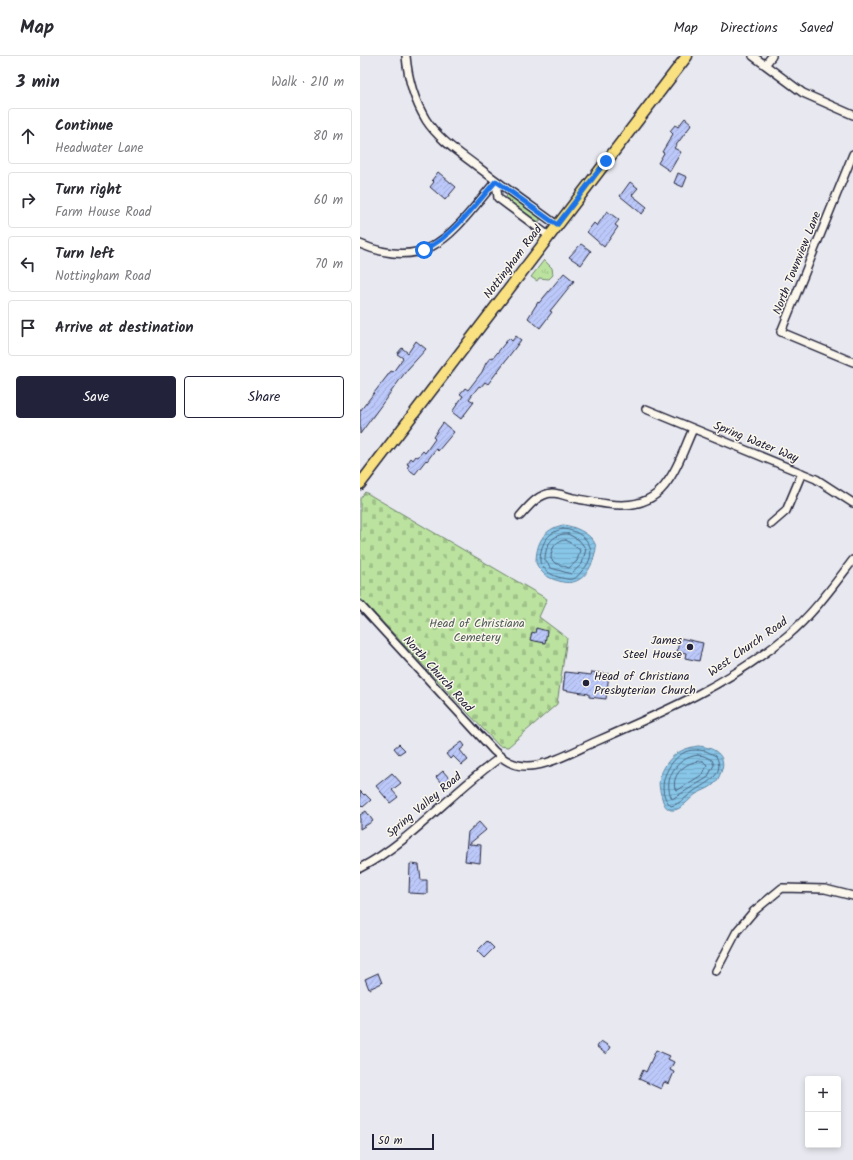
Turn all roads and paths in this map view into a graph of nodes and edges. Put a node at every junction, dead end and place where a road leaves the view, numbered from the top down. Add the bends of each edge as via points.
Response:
1 (406, 56) edge
2 (687, 56) edge
3 (753, 56) edge
4 (772, 56) edge
5 (765, 65) junction
6 (853, 114) edge
7 (853, 154) edge
8 (496, 181) junction
9 (557, 225) junction
10 (549, 236) junction
11 (360, 244) edge
12 (853, 362) edge
13 (646, 409) dead end
14 (693, 429) junction
15 (802, 473) junction
16 (360, 484) edge
17 (853, 503) edge
18 (520, 516) dead end
19 (772, 524) dead end
20 (853, 560) edge
21 (360, 605) edge
22 (501, 757) junction
23 (360, 868) edge
24 (853, 896) edge
25 (716, 971) dead end

1 - 8 street via 410,83 427,121 452,147
2 - 9 main road, Nottingham Road
3 - 5 street
4 - 5 street
5 - 6 street via 803,93
7 - 12 street, North Townview Lane via 781,332
8 - 9 street
8 - 10 street via 498,198
8 - 11 street via 455,227 438,243 424,250 407,254 388,254
9 - 10 main road, Nottingham Road
10 - 16 main road, Nottingham Road
13 - 14 street, Spring Water Way
14 - 15 street, Spring Water Way
14 - 18 street via 668,481 644,502 632,506 615,506 552,493 536,498
15 - 17 street, Spring Water Way via 827,485
15 - 19 street via 786,511
20 - 22 street, West Church Road via 796,628 753,661 701,693 657,715 541,764 517,765
21 - 22 street, North Church Road
22 - 23 street, Spring Valley Road via 417,827
24 - 25 street via 825,889 782,888 754,911 737,931

